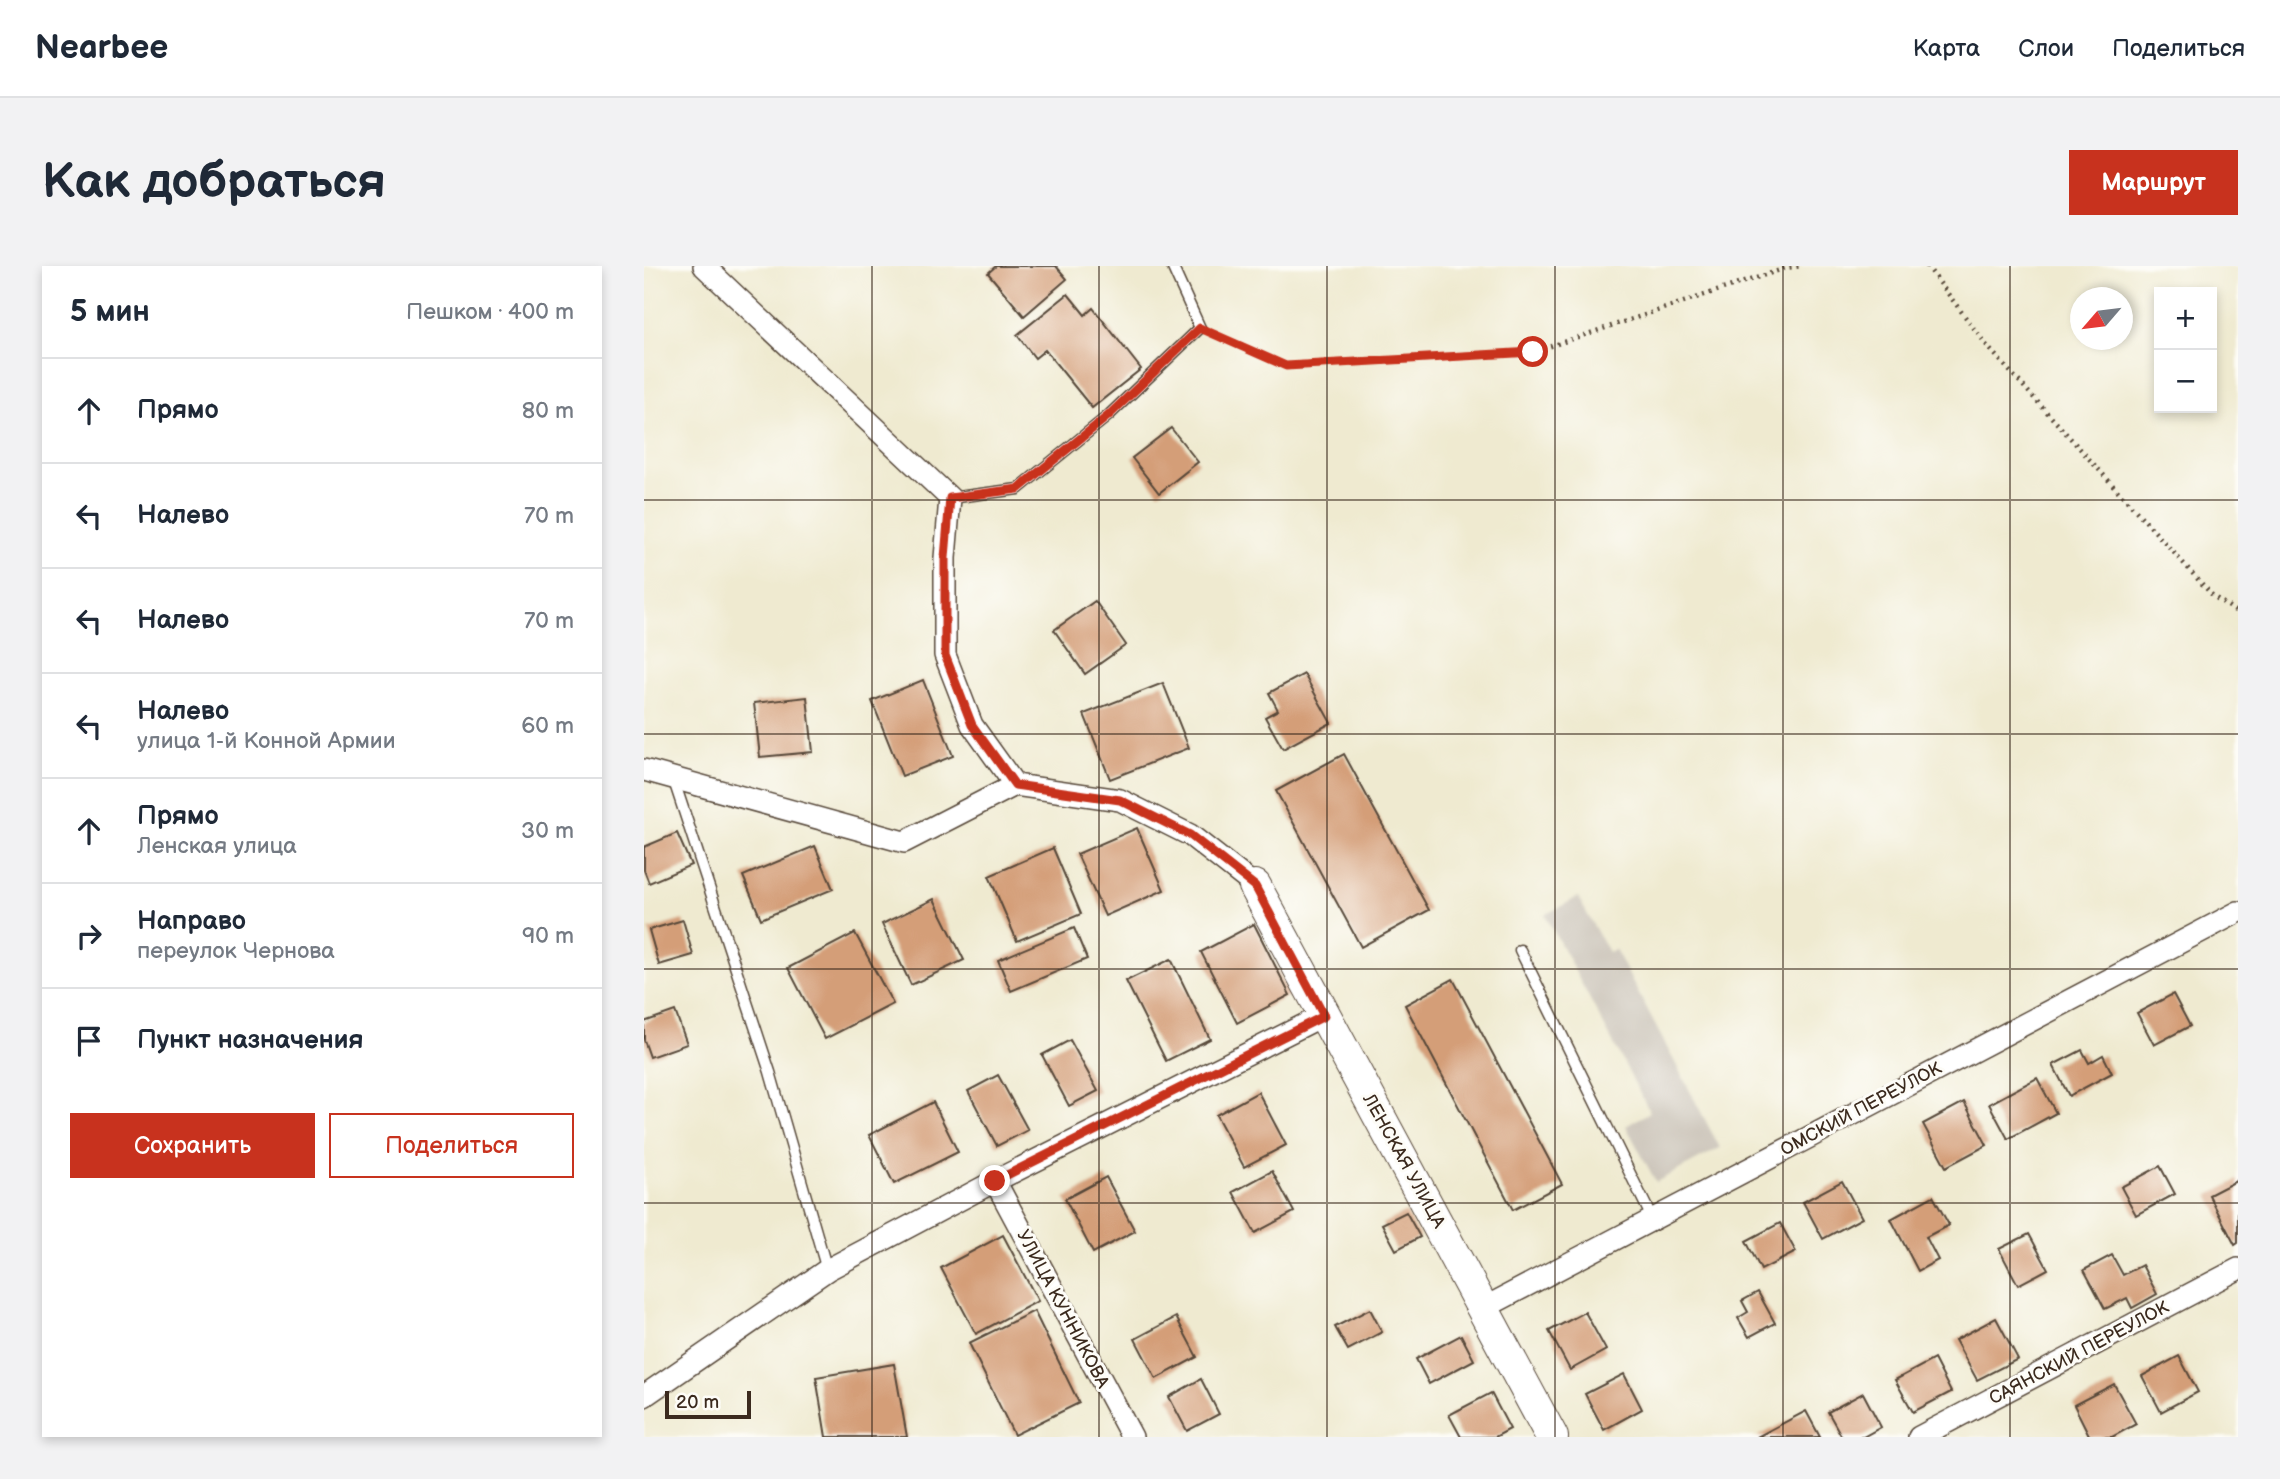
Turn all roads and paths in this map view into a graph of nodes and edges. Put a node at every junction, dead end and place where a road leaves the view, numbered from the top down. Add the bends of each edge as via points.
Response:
1 (704, 266) edge
2 (1172, 266) edge
3 (1802, 266) edge
4 (1927, 266) edge
5 (1200, 328) junction
6 (950, 498) junction
7 (2238, 613) edge
8 (644, 770) edge
9 (673, 778) junction
10 (1015, 785) junction
11 (1255, 886) joint
12 (2238, 912) edge
13 (1520, 950) dead end
14 (1324, 1016) junction
15 (995, 1181) junction
16 (1652, 1218) junction
17 (827, 1269) junction
18 (2238, 1269) edge
19 (1484, 1308) junction
20 (644, 1395) edge
21 (1132, 1437) edge
22 (1552, 1437) edge
23 (1919, 1437) edge

1 - 6 street
2 - 5 lane
3 - 5 path via 1533,352 1286,366
4 - 7 path via 1988,347 2213,596
5 - 6 lane via 1108,416 1018,489
6 - 10 street via 945,655 972,725
8 - 9 street
9 - 10 street via 904,842
9 - 17 lane via 770,1072
10 - 11 street via 1120,800 1190,835
11 - 14 street, ЛЕНСКАЯ УЛИЦА
12 - 16 street, ОМСКИЙ ПЕРЕУЛОК
13 - 16 lane
14 - 15 street
14 - 19 street, ЛЕНСКАЯ УЛИЦА
15 - 17 street
15 - 21 street, УЛИЦА КУННИКОВА
16 - 19 street, ОМСКИЙ ПЕРЕУЛОК
17 - 20 street
18 - 23 street, САЯНСКИЙ ПЕРЕУЛОК
19 - 22 street, ЛЕНСКАЯ УЛИЦА

